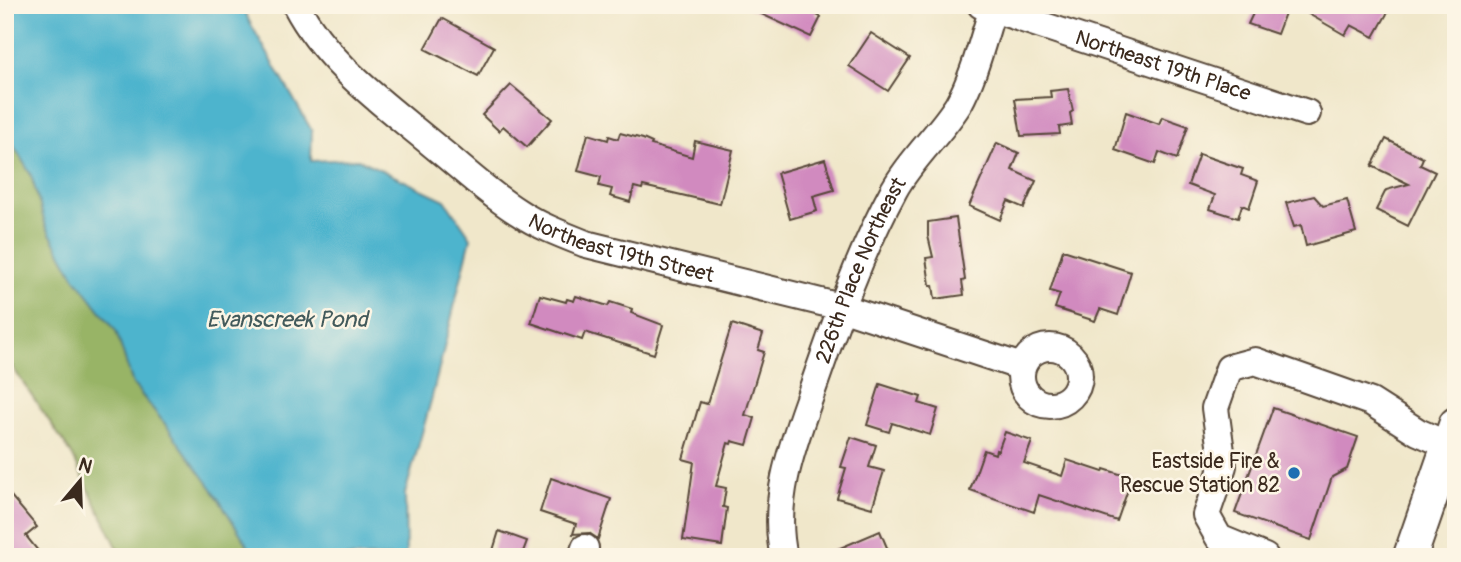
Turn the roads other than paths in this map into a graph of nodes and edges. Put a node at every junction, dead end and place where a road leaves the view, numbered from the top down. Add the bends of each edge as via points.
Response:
1 (296, 5) edge
2 (989, 7) edge
3 (1307, 113) dead end
4 (841, 307) junction
5 (1022, 367) dead end
6 (1452, 434) edge
7 (784, 557) edge
8 (1265, 557) edge
9 (1410, 557) edge

1 - 4 street, Northeast 19th Street via 323,48 357,81 517,212 542,226 586,244
2 - 3 street, Northeast 19th Place
2 - 4 street, 226th Place Northeast via 969,81 941,130 897,186
4 - 5 street, Northeast 19th Street
4 - 7 street, 226th Place Northeast via 788,463 780,509
6 - 8 street via 1418,432 1371,402 1255,361 1229,368 1215,408 1223,466 1206,515 1219,538
6 - 9 main road

